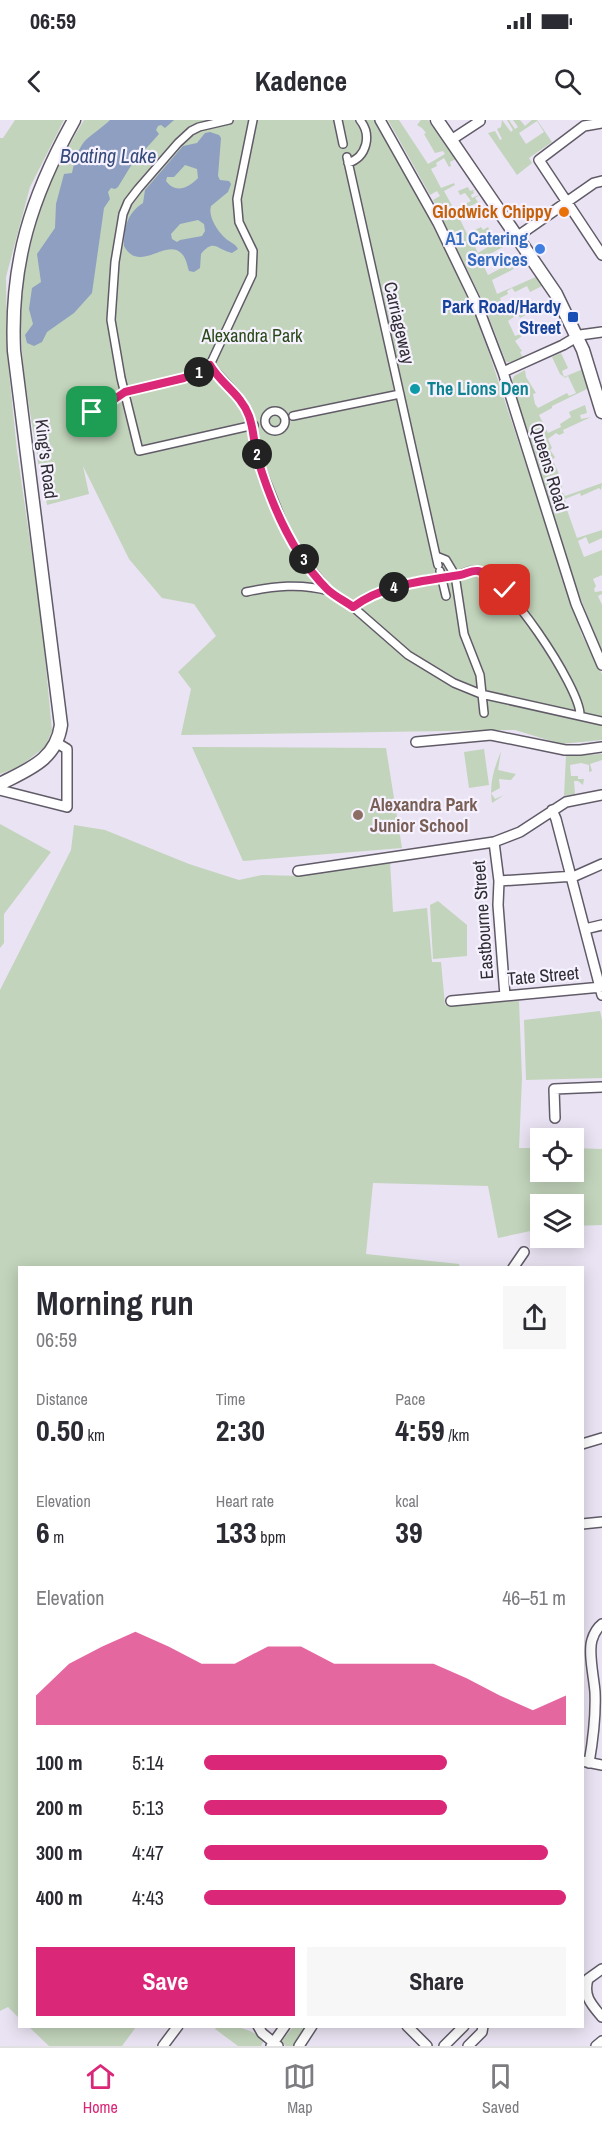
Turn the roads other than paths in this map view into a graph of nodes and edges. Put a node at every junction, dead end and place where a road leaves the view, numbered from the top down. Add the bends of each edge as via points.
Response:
1 (74, 120) edge
2 (229, 120) edge
3 (253, 120) edge
4 (338, 120) edge
5 (360, 120) edge
6 (380, 120) edge
7 (437, 120) edge
8 (480, 121) edge
9 (583, 123) edge
10 (602, 123) edge
11 (451, 140) junction
12 (343, 144) dead end
13 (602, 181) edge
14 (566, 201) junction
15 (518, 236) junction
16 (602, 255) edge
17 (602, 332) edge
18 (577, 337) junction
19 (210, 365) junction
20 (503, 372) junction
21 (125, 392) junction
22 (400, 394) junction
23 (92, 412) dead end
24 (602, 412) edge
25 (290, 417) junction
26 (258, 424) junction
27 (436, 556) junction
28 (440, 571) junction
29 (455, 575) junction
30 (329, 591) junction
31 (246, 592) dead end
32 (446, 596) dead end
33 (353, 607) junction
34 (602, 665) edge
35 (481, 694) junction
36 (484, 713) dead end
37 (580, 715) junction
38 (602, 721) edge
39 (416, 742) dead end
40 (57, 743) junction
41 (602, 747) edge
42 (0, 784) edge
43 (0, 790) edge
44 (602, 795) edge
45 (552, 810) junction
46 (494, 842) junction
47 (602, 864) edge
48 (298, 871) dead end
49 (571, 876) junction
50 (499, 881) junction
51 (602, 925) edge
52 (585, 929) junction
53 (601, 990) edge
54 (505, 996) junction
55 (451, 1001) dead end
56 (602, 1088) edge
57 (555, 1118) dead end
58 (524, 1252) dead end
59 (514, 1266) edge
60 (602, 1438) edge
61 (584, 1443) edge
62 (602, 1522) edge
63 (584, 1524) edge
64 (602, 1624) edge
65 (593, 1667) junction
66 (584, 1668) edge
67 (598, 1694) edge
68 (585, 1762) edge
69 (602, 1765) edge
70 (602, 1969) edge
71 (585, 1984) edge
72 (602, 2017) edge
73 (176, 2028) edge
74 (259, 2028) edge
75 (284, 2028) edge
76 (311, 2028) edge
77 (409, 2028) edge
78 (462, 2028) edge
79 (483, 2028) edge
80 (602, 2041) edge
81 (274, 2045) edge
82 (163, 2046) edge
83 (299, 2046) edge
84 (427, 2046) edge
85 (444, 2046) edge
86 (468, 2046) edge
87 (596, 2046) edge

1 - 40 street, King's Road via 35,198 22,243 13,319 60,711
2 - 21 street via 191,131 138,189 123,214 111,320
3 - 19 street via 237,199 239,222 253,251 252,275
4 - 12 street
5 - 22 street, Carriageway via 366,145 361,156 347,160
6 - 20 street, Queens Road via 455,258
7 - 11 street
8 - 11 street
9 - 10 street
9 - 14 street via 539,160
11 - 15 street
13 - 14 street
14 - 15 street
14 - 16 street
15 - 18 street via 556,294
17 - 18 street
18 - 20 street
18 - 24 street
19 - 21 street via 184,378
19 - 26 street
20 - 34 street, Queens Road via 569,585
21 - 23 street
21 - 26 street via 139,451
22 - 25 street
22 - 27 street, Carriageway
25 - 26 street via 273,411
25 - 26 street via 277,431
26 - 30 street via 259,463 286,531
27 - 28 street, Carriageway
27 - 29 street via 446,560
28 - 29 street
28 - 32 street, Carriageway
28 - 33 street via 366,597
29 - 35 street via 464,634 480,675
29 - 37 street via 476,570 505,590 554,658 579,704
30 - 31 street via 292,585
30 - 33 street
33 - 35 street via 423,666
35 - 36 street
35 - 37 street
37 - 38 street
39 - 41 street via 491,735 565,750
40 - 42 street via 46,757
40 - 43 street, King's Road via 67,749 67,807
44 - 45 street via 566,802
45 - 46 street via 520,832
45 - 49 street
46 - 48 street
46 - 50 street, Eastbourne Street
47 - 49 street
49 - 50 street
49 - 52 street
50 - 54 street, Eastbourne Street
51 - 52 street
52 - 53 street
53 - 54 street, Tate Street
54 - 55 street, Tate Street
56 - 57 street via 554,1089
58 - 59 street
60 - 61 street
62 - 63 street
64 - 65 street via 591,1642
65 - 66 street
65 - 67 street
67 - 68 street via 594,1736
68 - 69 street
70 - 71 street
71 - 72 street via 587,1998
73 - 82 street
74 - 81 street
75 - 81 street
76 - 83 street
77 - 84 street
78 - 85 street
79 - 86 street
80 - 87 street

